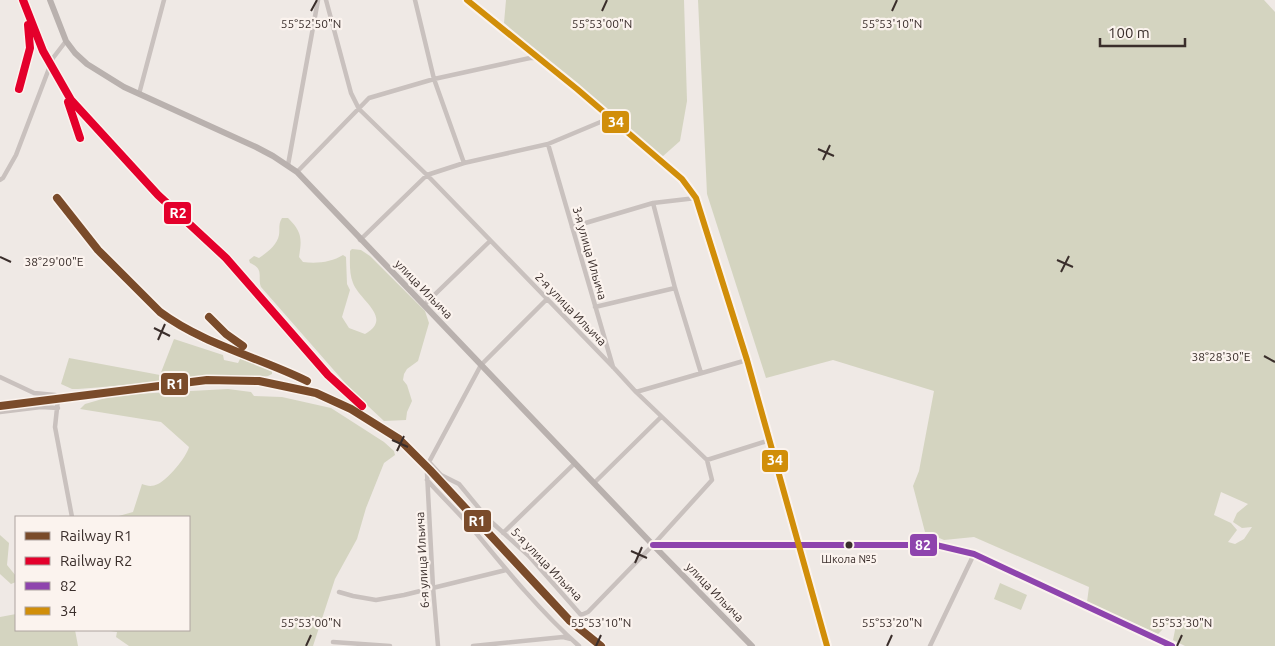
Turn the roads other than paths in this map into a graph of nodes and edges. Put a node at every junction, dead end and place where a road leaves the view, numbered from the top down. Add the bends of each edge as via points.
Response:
1 (50, 0) edge
2 (164, 0) edge
3 (318, 0) edge
4 (326, 0) edge
5 (415, 0) edge
6 (467, 0) edge
7 (66, 41) junction
8 (538, 58) junction
9 (434, 79) junction
10 (139, 94) junction
11 (359, 109) junction
12 (610, 118) junction
13 (548, 144) junction
14 (464, 163) junction
15 (288, 165) junction
16 (297, 172) junction
17 (427, 175) junction
18 (0, 180) edge
19 (696, 198) junction
20 (652, 203) junction
21 (572, 227) junction
22 (360, 240) junction
23 (490, 240) junction
24 (675, 288) junction
25 (547, 299) junction
26 (425, 304) junction
27 (595, 307) junction
28 (747, 360) junction
29 (481, 365) junction
30 (614, 368) junction
31 (701, 373) junction
32 (0, 377) edge
33 (636, 392) junction
34 (58, 408) junction
35 (0, 412) edge
36 (662, 417) junction
37 (770, 440) junction
38 (706, 460) junction
39 (575, 463) junction
40 (427, 473) dead end
41 (427, 480) junction
42 (594, 483) junction
43 (72, 516) edge
44 (504, 533) junction
45 (798, 544) junction
46 (653, 545) junction
47 (974, 554) junction
48 (506, 570) junction
49 (433, 587) junction
50 (339, 592) dead end
51 (571, 639) junction
52 (334, 642) dead end
53 (390, 646) edge
54 (438, 646) edge
55 (473, 646) edge
56 (579, 646) edge
57 (752, 646) edge
58 (828, 646) edge
59 (930, 646) edge
60 (1172, 646) edge

1 - 7 main road, улица Ильича
2 - 10 street
3 - 15 street
4 - 11 street, 2-я улица Ильича via 351,94
5 - 9 street
6 - 8 street
7 - 10 main road, улица Ильича via 87,64
7 - 18 street via 53,58 16,155
8 - 9 street
8 - 12 street
9 - 11 street via 369,98
9 - 14 street
10 - 15 main road, улица Ильича
11 - 16 street
11 - 17 street, 2-я улица Ильича
12 - 13 street
12 - 19 street via 682,179
13 - 14 street
13 - 21 street, 3-я улица Ильича
14 - 17 street
15 - 16 main road, улица Ильича
16 - 22 main road, улица Ильича
17 - 22 street
17 - 23 street, 2-я улица Ильича
19 - 20 street
19 - 28 street
20 - 21 street
20 - 24 street
21 - 27 street, 3-я улица Ильича
22 - 26 main road, улица Ильича
23 - 25 street, 2-я улица Ильича
23 - 26 street
24 - 27 street
24 - 31 street
25 - 29 street
25 - 30 street, 2-я улица Ильича
26 - 29 main road, улица Ильича
27 - 30 street, 3-я улица Ильича
28 - 31 street
28 - 37 street
29 - 39 main road, улица Ильича
29 - 44 street, 5-я улица Ильича via 430,462 441,475 459,484
30 - 33 street, 2-я улица Ильича
31 - 33 street
32 - 34 street via 34,393 55,394 59,400
33 - 36 street, 2-я улица Ильича
34 - 35 street
34 - 43 street via 55,427
36 - 38 street, 2-я улица Ильича
36 - 42 street
37 - 38 street
37 - 45 street
38 - 46 street via 712,480
39 - 42 main road, улица Ильича
39 - 44 street
40 - 41 street, 6-я улица Ильича
41 - 48 street
41 - 49 street, 6-я улица Ильича
42 - 46 main road, улица Ильича
44 - 46 street, 5-я улица Ильича via 581,615 588,612
45 - 46 street
45 - 47 street via 936,545
45 - 58 street
46 - 57 main road, улица Ильича
47 - 59 street
47 - 60 street
48 - 49 street
48 - 51 street
49 - 50 street via 376,600
49 - 54 street, 6-я улица Ильича
51 - 55 street via 563,637
51 - 56 street
52 - 53 street

